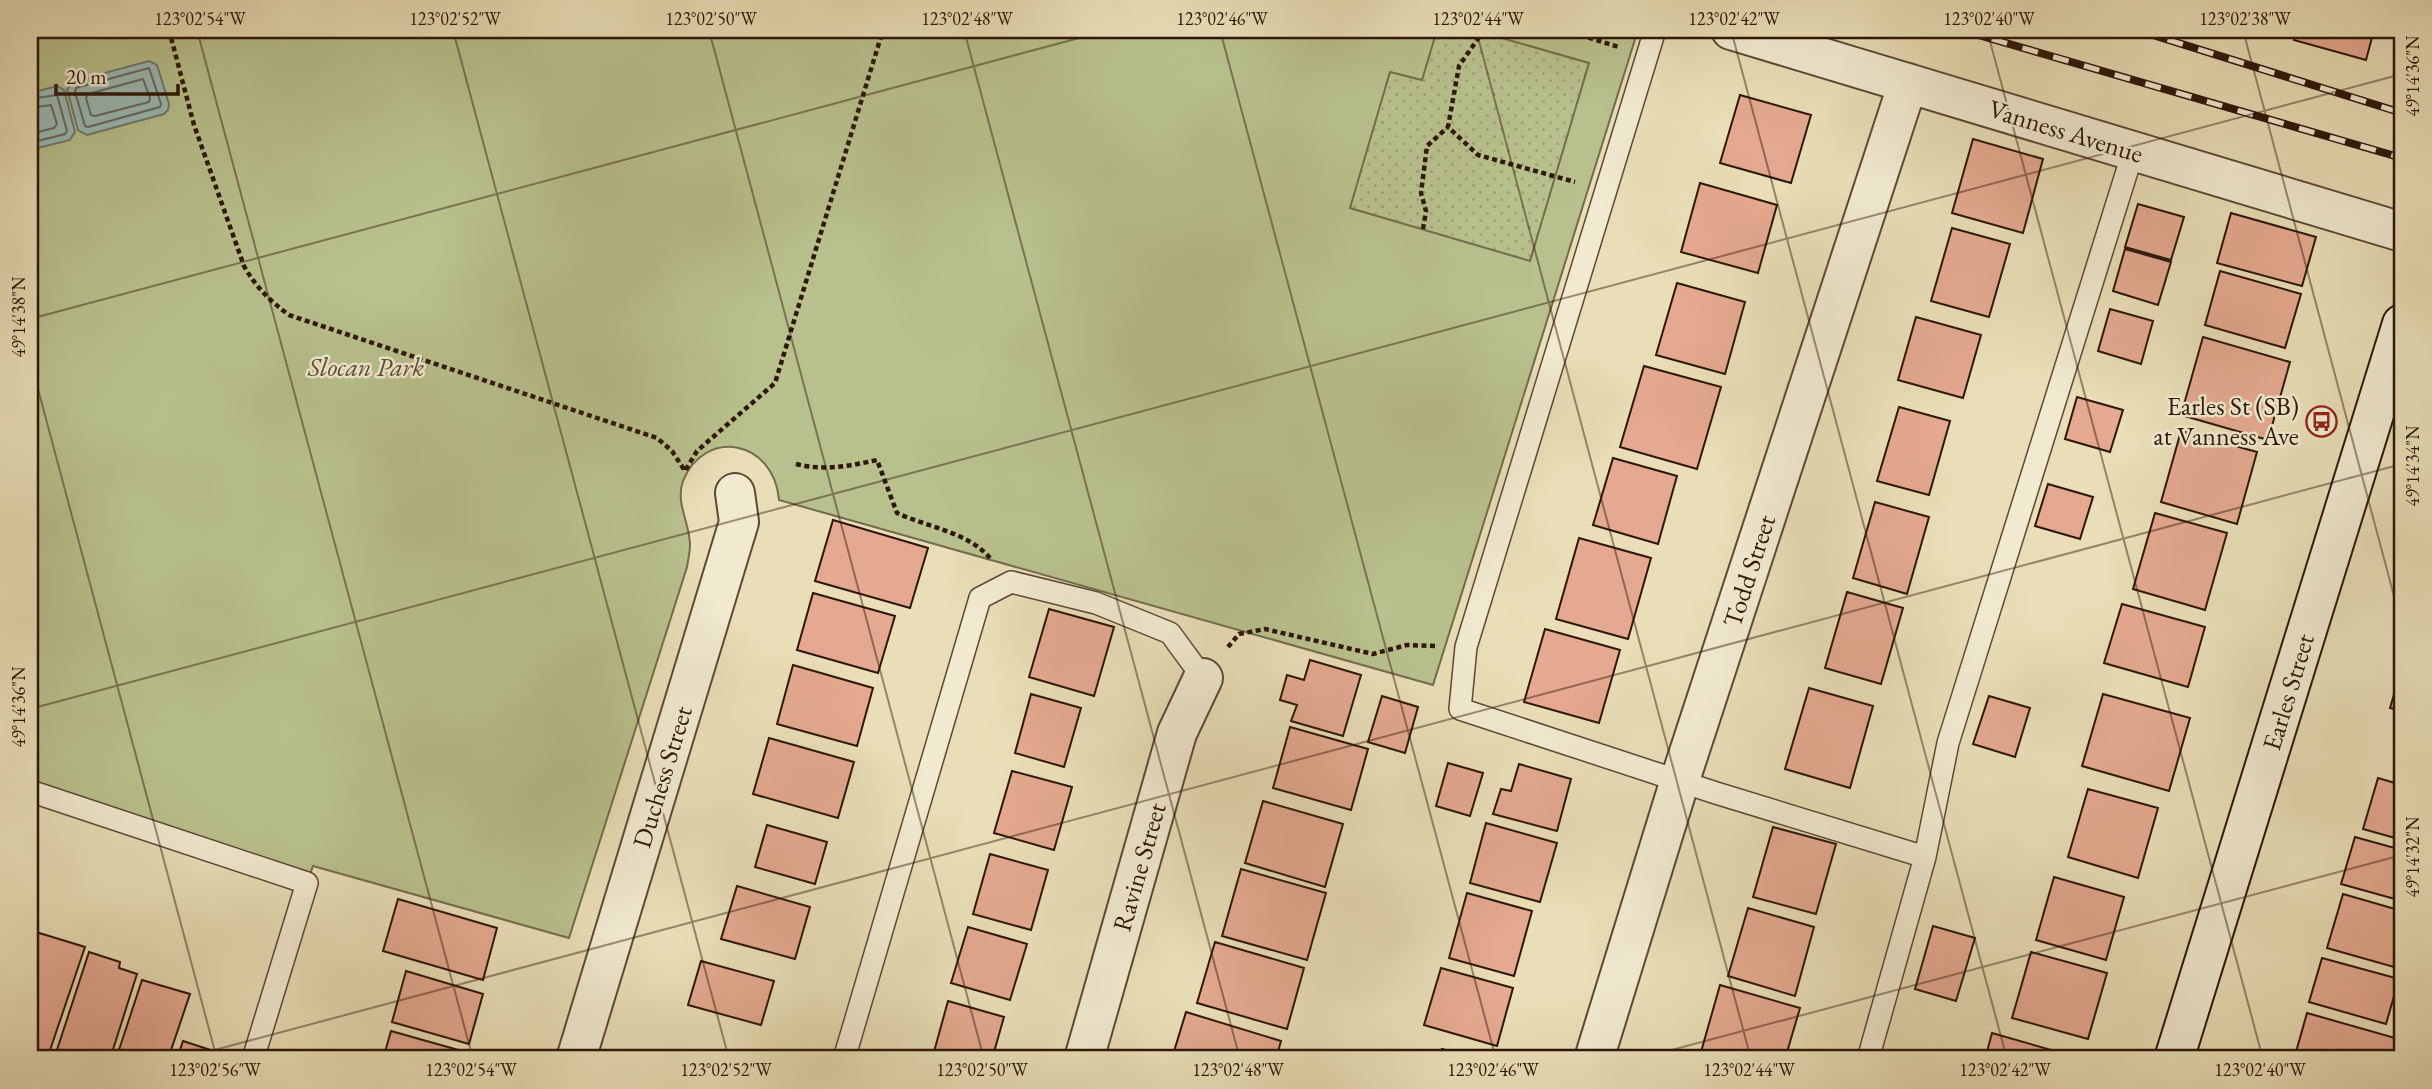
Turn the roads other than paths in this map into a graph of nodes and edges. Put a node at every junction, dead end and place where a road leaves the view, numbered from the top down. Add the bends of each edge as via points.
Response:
1 (1655, 30) edge
2 (1731, 30) edge
3 (1908, 83) junction
4 (2133, 152) junction
5 (2402, 232) edge
6 (2402, 324) edge
7 (735, 493) dead end
8 (1203, 678) joint
9 (1680, 780) junction
10 (30, 792) edge
11 (1925, 857) junction
12 (253, 1059) edge
13 (576, 1059) edge
14 (844, 1059) edge
15 (1084, 1059) edge
16 (1594, 1059) edge
17 (1868, 1059) edge
18 (2174, 1059) edge

1 - 9 lane via 1466,647 1460,709
2 - 3 street, Vanness Avenue
3 - 4 street, Vanness Avenue
3 - 9 street, Todd Street
4 - 5 street, Vanness Avenue
4 - 11 lane via 1948,743
6 - 18 street, Earles Street
7 - 13 street, Duchess Street via 739,522
8 - 14 lane via 1170,633 1096,603 1011,582 980,598
8 - 15 street, Ravine Street via 1177,733
9 - 11 lane
9 - 16 street, Todd Street
10 - 12 lane via 307,883
11 - 17 lane

